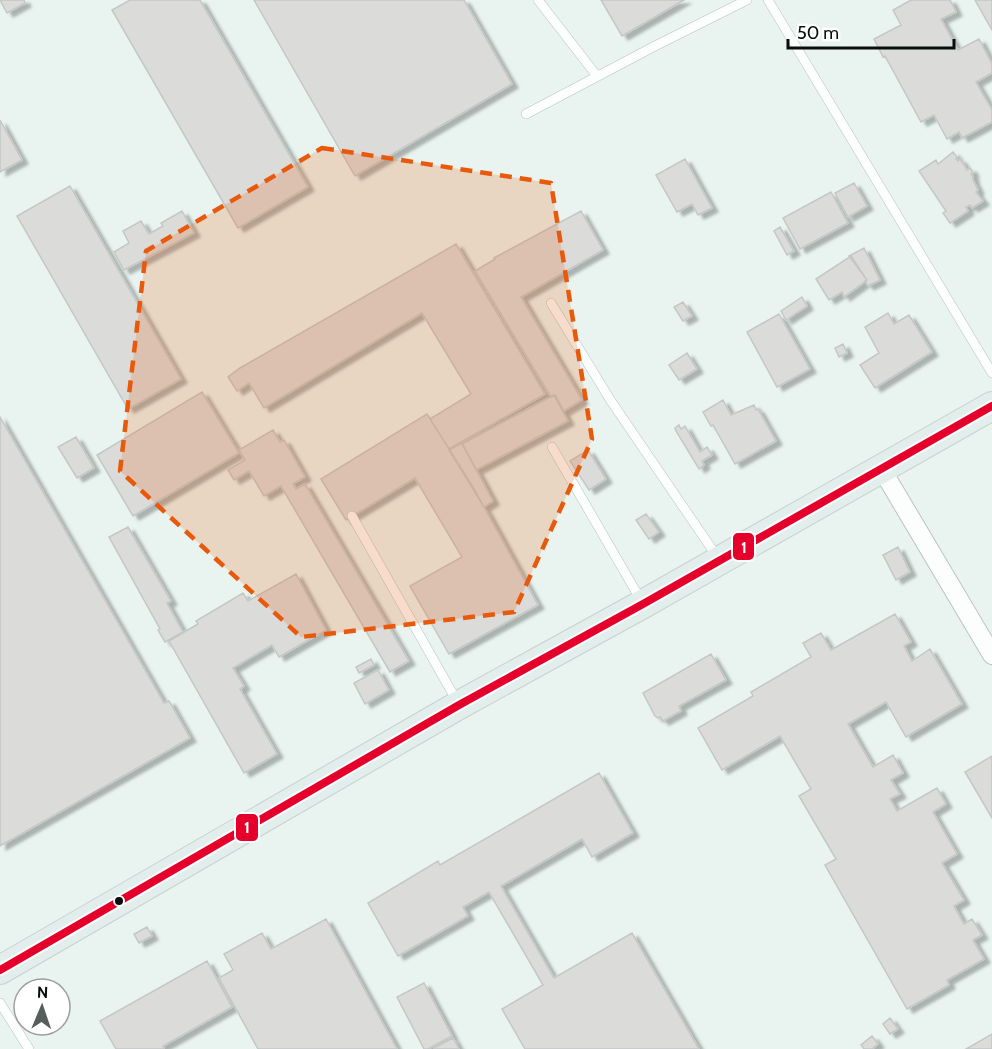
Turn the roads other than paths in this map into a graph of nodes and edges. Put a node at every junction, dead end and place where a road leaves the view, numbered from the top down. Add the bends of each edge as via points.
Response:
1 (538, 0) edge
2 (747, 0) edge
3 (768, 0) edge
4 (597, 76) junction
5 (526, 114) dead end
6 (551, 303) dead end
7 (992, 371) edge
8 (992, 406) edge
9 (552, 447) dead end
10 (881, 468) junction
11 (352, 516) dead end
12 (719, 560) junction
13 (643, 604) junction
14 (992, 655) edge
15 (459, 705) junction
16 (0, 970) edge
17 (0, 1004) edge
18 (29, 1049) edge

1 - 4 lane
2 - 4 lane
3 - 7 lane
4 - 5 lane
6 - 12 lane via 611,401
8 - 10 main road
9 - 13 lane
10 - 12 main road
10 - 14 street
11 - 15 lane
12 - 13 main road
13 - 15 main road
15 - 16 main road
17 - 18 lane

